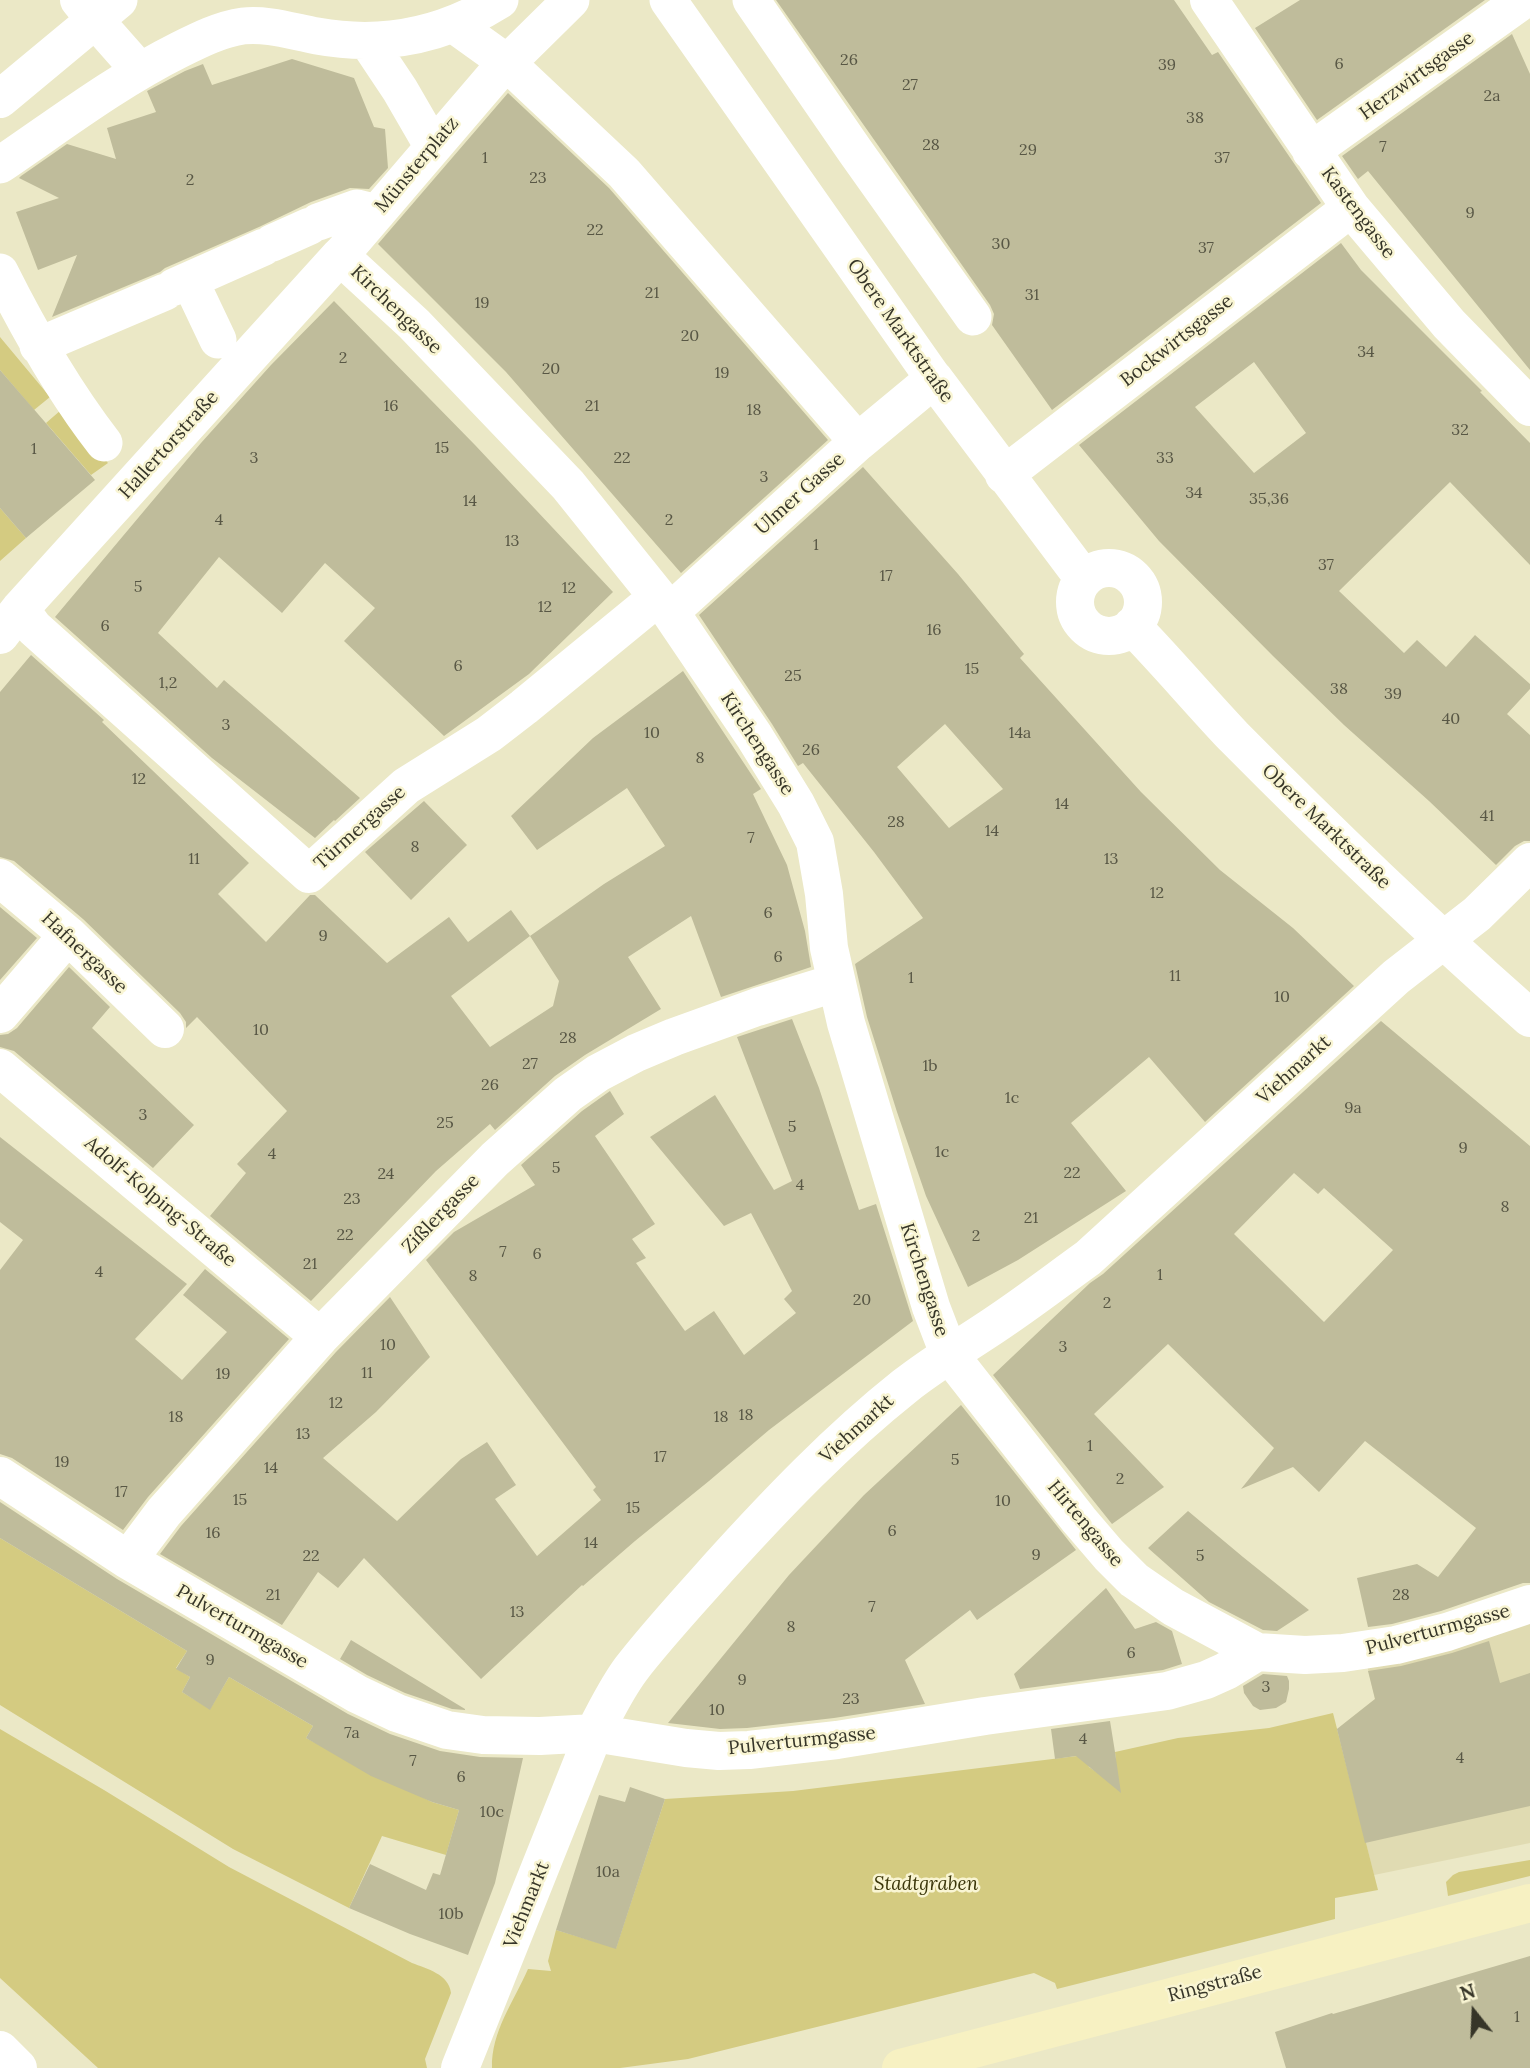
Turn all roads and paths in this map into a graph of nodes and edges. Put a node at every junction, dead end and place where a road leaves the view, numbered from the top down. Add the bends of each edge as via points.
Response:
1 (500, 0) edge
2 (572, 0) edge
3 (648, 0) edge
4 (668, 0) edge
5 (696, 0) edge
6 (751, 0) edge
7 (1209, 0) edge
8 (1523, 0) edge
9 (97, 7) edge
10 (242, 13) edge
11 (438, 29) junction
12 (368, 42) junction
13 (500, 68) junction
14 (140, 71) junction
15 (724, 78) junction
16 (0, 99) edge
17 (433, 147) junction
18 (1311, 151) junction
19 (0, 165) edge
20 (1351, 208) junction
21 (377, 213) junction
22 (340, 256) junction
23 (0, 272) edge
24 (176, 287) junction
25 (973, 317) dead end
26 (218, 340) dead end
27 (38, 346) junction
28 (934, 379) junction
29 (1530, 407) edge
30 (858, 442) junction
31 (104, 443) dead end
32 (1004, 475) junction
33 (664, 604) junction
34 (10, 622) edge
35 (1530, 862) edge
36 (0, 878) edge
37 (68, 935) junction
38 (1443, 941) junction
39 (835, 983) junction
40 (0, 1014) edge
41 (1530, 1018) edge
42 (165, 1029) dead end
43 (0, 1068) edge
44 (320, 1337) junction
45 (949, 1354) junction
46 (0, 1476) edge
47 (128, 1560) junction
48 (1530, 1604) edge
49 (1257, 1652) junction
50 (594, 1733) junction
51 (1530, 1903) edge
52 (0, 2050) edge
53 (18, 2068) edge
54 (460, 2068) edge
55 (901, 2068) edge

1 - 11 street
2 - 13 street, Münsterplatz
3 - 15 street via 712,89
4 - 15 street, Obere Marktstraße
5 - 15 street via 740,62
6 - 25 street
7 - 18 street, Kastengasse
8 - 18 street, Herzwirtsgasse
9 - 14 street
9 - 16 street
10 - 12 street via 269,27
10 - 14 street
11 - 12 street
11 - 13 street
12 - 17 street
13 - 17 street, Münsterplatz
13 - 30 street via 624,173
14 - 19 street
15 - 28 street, Obere Marktstraße
17 - 21 street, Münsterplatz
18 - 20 street, Kastengasse
20 - 29 street, Kastengasse via 1449,324
20 - 32 street, Bockwirtsgasse
21 - 22 street, Münsterplatz
21 - 24 street via 357,208
22 - 33 street, Kirchengasse via 414,324 568,485
22 - 34 street, Hallertorstraße
23 - 27 street
24 - 26 street
24 - 27 street
27 - 31 street
28 - 30 street, Ulmer Gasse
28 - 32 street, Obere Marktstraße
30 - 33 street, Ulmer Gasse
32 - 38 street, Obere Marktstraße via 1084,579 1103,569 1133,578 1143,597 1139,618 1132,626 1232,734
33 - 34 street, Türmergasse via 489,734 405,786 309,874 34,628
33 - 39 street, Kirchengasse via 754,736 815,842
35 - 38 street, Viehmarkt via 1499,895
36 - 37 street, Hafnergasse
37 - 40 street
37 - 42 street, Hafnergasse
38 - 41 street, Obere Marktstraße
38 - 45 street, Viehmarkt via 1396,977 1088,1258
39 - 44 street, Zißlergasse via 674,1037 598,1073 495,1159
39 - 45 street, Kirchengasse
43 - 44 street, Adolf-Kolping-Straße
44 - 47 street, Zißlergasse via 164,1512
45 - 49 street, Hirtengasse via 1079,1520 1134,1580 1173,1607
45 - 50 street, Viehmarkt via 876,1411 748,1535 630,1670
46 - 47 street, Pulverturmgasse
47 - 50 street, Pulverturmgasse via 397,1713 447,1730 483,1735
48 - 49 street, Pulverturmgasse via 1396,1645 1305,1655
49 - 50 street, Pulverturmgasse via 1227,1671 1167,1691 837,1740 719,1751
50 - 54 street, Viehmarkt
51 - 55 main road, Ringstraße
52 - 53 street

